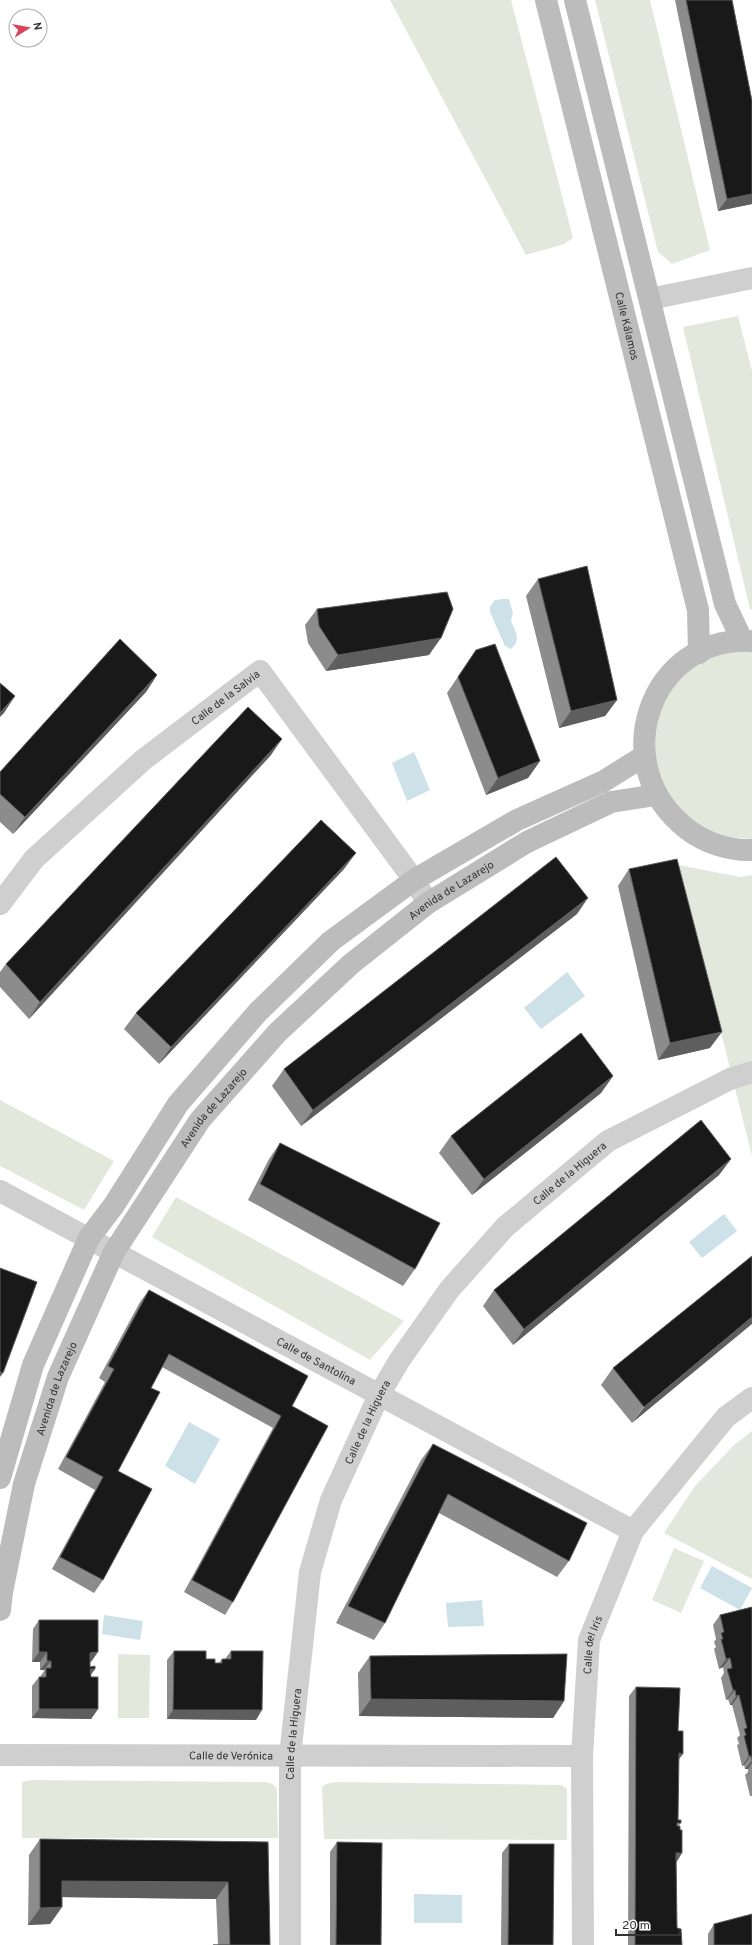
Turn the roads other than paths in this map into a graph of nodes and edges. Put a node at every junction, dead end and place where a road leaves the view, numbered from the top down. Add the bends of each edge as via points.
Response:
1 (546, 0) edge
2 (575, 0) edge
3 (752, 278) edge
4 (650, 299) junction
5 (747, 641) edge
6 (699, 652) junction
7 (644, 756) junction
8 (656, 796) junction
9 (751, 851) edge
10 (414, 880) junction
11 (428, 903) junction
12 (0, 904) edge
13 (752, 1072) edge
14 (0, 1191) edge
15 (88, 1238) junction
16 (114, 1252) junction
17 (379, 1395) junction
18 (752, 1398) edge
19 (0, 1478) edge
20 (633, 1531) junction
21 (0, 1610) edge
22 (0, 1755) edge
23 (290, 1756) junction
24 (582, 1756) junction
25 (290, 1945) edge
26 (583, 1945) edge

1 - 6 street, Calle Kálamos via 698,610
2 - 4 street
3 - 4 street
4 - 5 street via 725,604
5 - 6 street via 720,644
6 - 7 street via 678,667 662,685 650,707 644,731
7 - 8 street
7 - 10 street via 604,781 517,820
8 - 9 street via 673,818 696,836 722,846
8 - 11 street, Avenida de Lazarejo via 611,802 527,842
10 - 11 street, Calle de la Salvia
10 - 12 street, Calle de la Salvia via 260,670 137,766 34,859
10 - 15 street via 331,941 258,1012 178,1104 114,1204
11 - 16 street, Avenida de Lazarejo via 351,964 277,1033 200,1120
13 - 17 street, Calle de la Higuera via 730,1079 608,1141 505,1227 449,1290 399,1361
14 - 15 street, Calle de Santolina
15 - 16 street, Calle de Santolina
15 - 19 street via 33,1364
16 - 17 street, Calle de Santolina
16 - 21 street, Avenida de Lazarejo via 58,1377 26,1477
17 - 20 street, Calle de Santolina
17 - 23 street, Calle de la Higuera via 331,1500 310,1572
18 - 20 street, Calle del Iris via 726,1417
20 - 24 street, Calle del Iris via 589,1640
22 - 23 street, Calle de Verónica
23 - 24 street, Calle de Verónica
23 - 25 street, Calle de la Higuera
24 - 26 street, Calle del Iris

